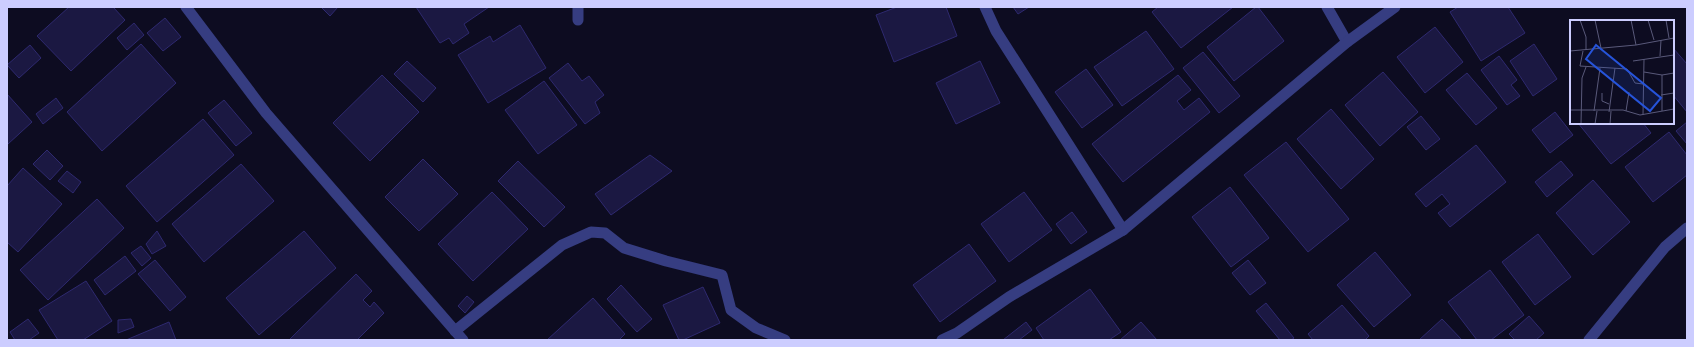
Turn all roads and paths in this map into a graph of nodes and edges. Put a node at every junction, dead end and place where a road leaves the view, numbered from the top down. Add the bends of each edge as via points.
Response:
1 (186, 7) edge
2 (578, 7) edge
3 (985, 7) edge
4 (1326, 7) edge
5 (1394, 7) edge
6 (578, 20) dead end
7 (1347, 42) junction
8 (1687, 228) edge
9 (1123, 230) junction
10 (455, 330) junction
11 (463, 340) edge
12 (785, 340) edge
13 (942, 340) edge
14 (1588, 340) edge

1 - 10 street via 266,113
2 - 6 street
3 - 9 street via 996,31
4 - 7 street
5 - 7 street
7 - 9 street
8 - 14 street via 1665,247
9 - 13 street
10 - 11 street
10 - 12 street via 562,245 591,232 605,232 624,248 722,275 730,310 756,328

